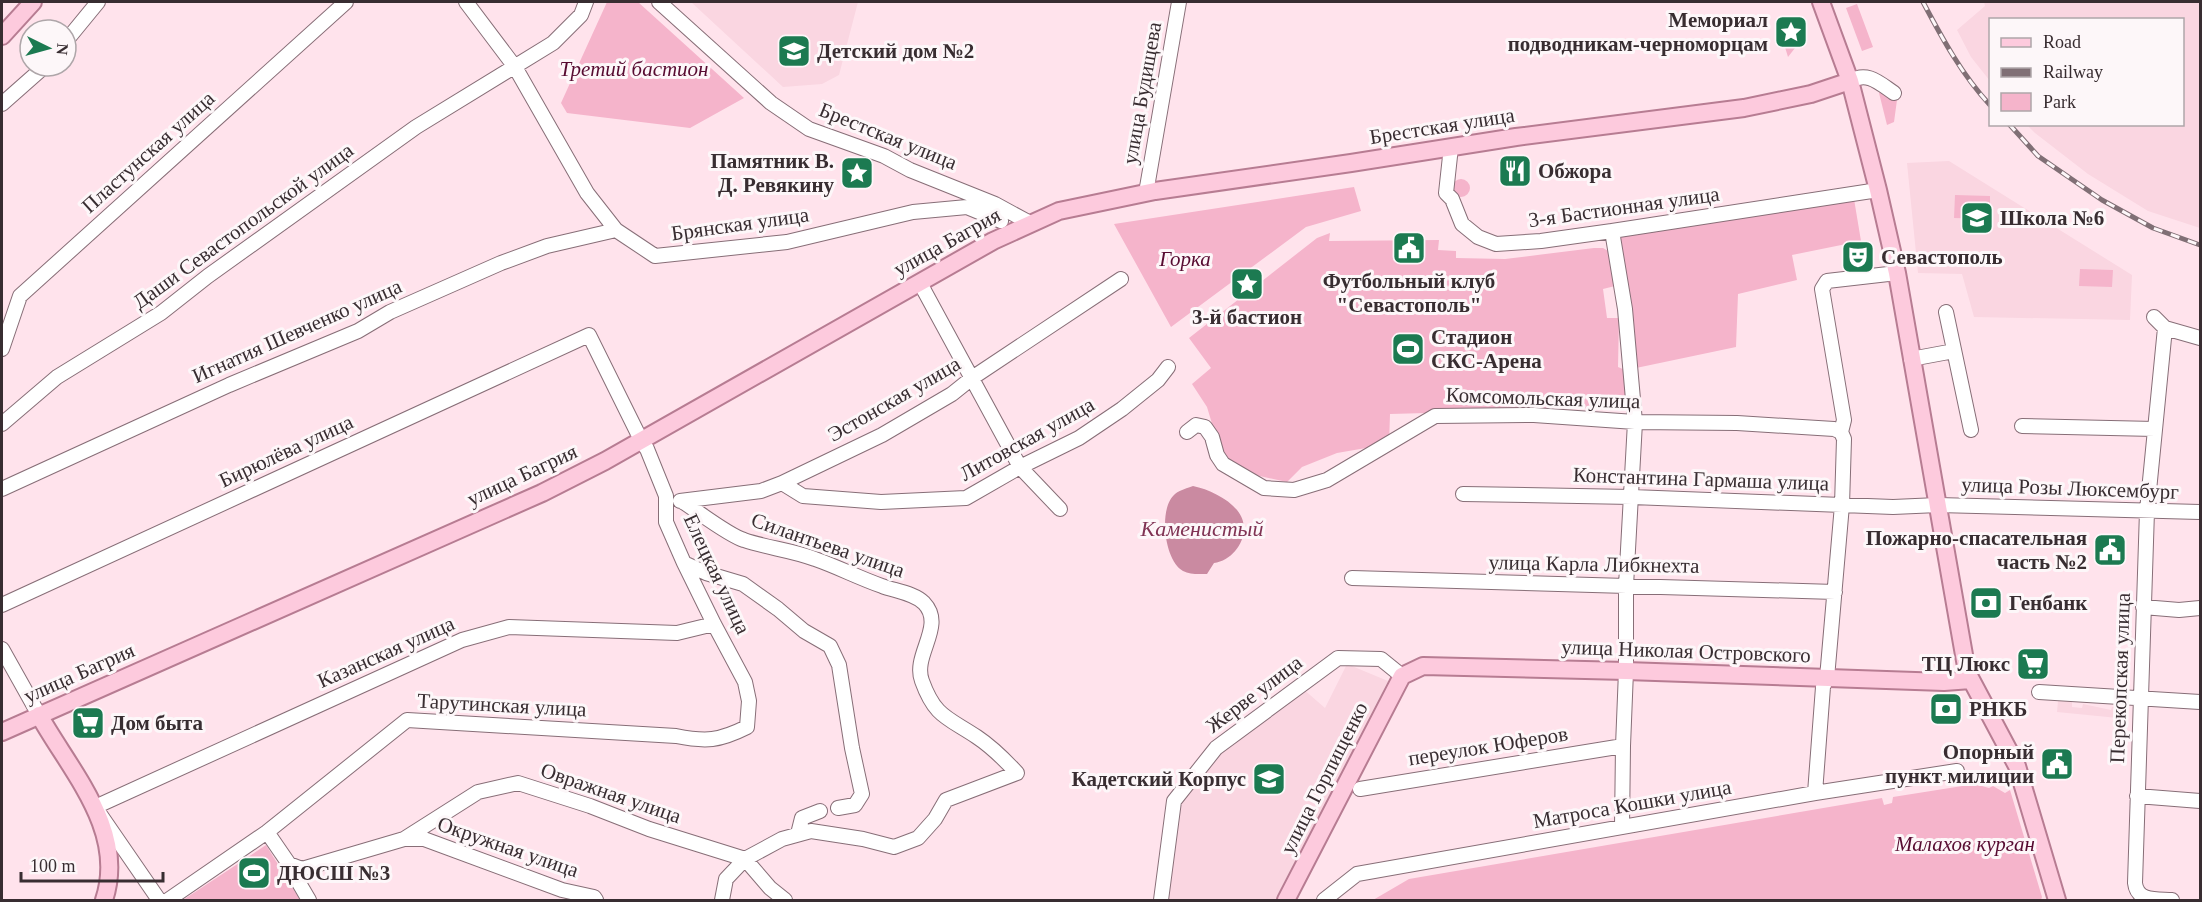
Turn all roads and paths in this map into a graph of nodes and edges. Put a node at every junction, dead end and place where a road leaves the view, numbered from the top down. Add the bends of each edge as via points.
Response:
1 (33, 2) edge
2 (98, 2) edge
3 (346, 2) edge
4 (466, 2) edge
5 (586, 2) edge
6 (659, 2) edge
7 (1179, 2) edge
8 (1821, 2) edge
9 (78, 26) edge
10 (2, 36) edge
11 (514, 67) junction
12 (31, 78) edge
13 (1850, 81) junction
14 (1894, 93) dead end
15 (2, 104) edge
16 (1451, 147) junction
17 (1878, 190) junction
18 (1146, 193) junction
19 (1036, 220) junction
20 (1001, 221) dead end
21 (616, 230) junction
22 (1612, 231) junction
23 (1897, 273) junction
24 (1121, 279) dead end
25 (920, 283) junction
26 (1946, 312) dead end
27 (2154, 317) dead end
28 (2164, 328) junction
29 (589, 335) joint
30 (2200, 338) edge
31 (2, 349) edge
32 (1954, 351) junction
33 (1911, 359) junction
34 (1168, 367) dead end
35 (972, 378) junction
36 (1635, 422) junction
37 (2, 424) edge
38 (2022, 426) dead end
39 (2155, 429) junction
40 (1971, 430) dead end
41 (1187, 432) dead end
42 (1841, 432) junction
43 (641, 440) junction
44 (1020, 467) junction
45 (782, 483) junction
46 (2, 489) edge
47 (1463, 494) dead end
48 (666, 496) junction
49 (1632, 497) junction
50 (683, 502) junction
51 (1842, 505) junction
52 (1938, 505) junction
53 (1060, 509) dead end
54 (2147, 511) junction
55 (2200, 512) edge
56 (684, 563) junction
57 (1352, 578) dead end
58 (1626, 586) junction
59 (1835, 592) junction
60 (2, 605) edge
61 (2144, 607) junction
62 (2200, 608) edge
63 (714, 624) junction
64 (2, 649) edge
65 (1626, 671) junction
66 (1402, 676) junction
67 (1827, 678) junction
68 (1971, 680) junction
69 (2039, 692) dead end
70 (2141, 698) junction
71 (2200, 702) edge
72 (39, 715) junction
73 (747, 727) joint
74 (2, 732) edge
75 (1623, 746) junction
76 (1957, 771) dead end
77 (1360, 789) dead end
78 (1815, 793) junction
79 (2136, 796) junction
80 (2200, 801) edge
81 (95, 807) junction
82 (838, 808) dead end
83 (820, 811) dead end
84 (1622, 827) junction
85 (267, 832) junction
86 (798, 834) junction
87 (404, 838) junction
88 (745, 859) junction
89 (302, 869) junction
90 (104, 900) edge
91 (159, 900) edge
92 (168, 900) edge
93 (309, 900) edge
94 (596, 900) edge
95 (722, 900) edge
96 (785, 900) edge
97 (1161, 900) edge
98 (1286, 900) edge
99 (1324, 900) edge
100 (2057, 900) edge
101 (2172, 900) edge

1 - 10 main road
2 - 9 street
3 - 31 street, Пластунская улица via 20,296
4 - 11 street, Брянская улица
5 - 11 street, Даши Севастопольской улица via 581,15 553,44
6 - 19 street, Брестская улица via 771,103 809,129
7 - 18 street, улица Будищева
8 - 13 main road
11 - 21 street, Брянская улица via 587,193
11 - 37 street, Даши Севастопольской улица via 416,127 161,313 57,377
12 - 15 street
13 - 14 street via 1865,76
13 - 16 main road, Брестская улица via 1744,108
13 - 17 main road
16 - 18 main road, Брестская улица
16 - 22 street, 3-я Бастионная улица via 1446,193 1462,224 1478,237 1496,244
17 - 22 street, 3-я Бастионная улица
17 - 23 main road
18 - 19 main road, Брестская улица
19 - 25 main road, улица Багрия
20 - 21 street, Брянская улица via 967,207 913,212 787,242 655,256
21 - 46 street, Игнатия Шевченко улица via 547,246 501,263
22 - 36 street via 1626,309
23 - 33 main road
23 - 42 street via 1823,284 1844,420
24 - 35 street, Эстонская улица
25 - 35 street
25 - 43 main road, улица Багрия
26 - 32 street
27 - 28 street
28 - 30 street
28 - 39 street, Перекопская улица
29 - 43 street, Елецкая улица
29 - 60 street, Бирюлёва улица
32 - 33 street
32 - 40 street
33 - 52 main road
34 - 44 street, Литовская улица via 1122,409 1079,438
35 - 44 street
35 - 45 street, Эстонская улица via 882,435
36 - 41 street, Комсомольская улица via 1534,415 1435,416 1327,480 1294,490 1264,488 1241,476 1223,464 1205,428 1196,425
36 - 42 street, Комсомольская улица via 1737,423
36 - 49 street
38 - 39 street
39 - 54 street, Перекопская улица
42 - 51 street
43 - 48 street, Елецкая улица
43 - 72 main road, улица Багрия via 542,493
44 - 45 street, Литовская улица via 966,498 881,502 802,496
44 - 53 street
45 - 50 street, Эстонская улица via 761,491
47 - 49 street, Константина Гармаша улица
48 - 50 street, Эстонская улица
48 - 56 street, Елецкая улица via 666,522
49 - 51 street, Константина Гармаша улица
49 - 58 street
50 - 86 street, Силантьева улица via 743,540 815,559 923,602 930,615 931,630 920,662 920,677 931,704 943,717 1001,755 1017,773 946,800 918,838 894,847 812,831
51 - 52 street, Константина Гармаша улица
51 - 59 street
52 - 54 street, улица Розы Люксембург
52 - 68 main road
54 - 55 street, улица Розы Люксембург
54 - 61 street, Перекопская улица
56 - 63 street, Елецкая улица
56 - 82 street via 743,584 830,646 839,664 862,795 855,805
57 - 58 street, улица Карла Либкнехта
58 - 59 street, улица Карла Либкнехта
58 - 65 street
59 - 67 street
61 - 62 street
61 - 70 street, Перекопская улица
63 - 73 street, Елецкая улица via 745,682 749,701
63 - 81 street, Казанская улица via 677,633 509,627 462,640
64 - 72 street
65 - 66 main road, улица Николая Островского via 1437,665 1423,666
65 - 67 main road, улица Николая Островского
65 - 75 street
66 - 97 street, Жерве улица via 1381,658 1338,658 1216,748 1174,801
66 - 98 main road, улица Горпищенко
67 - 68 main road, улица Николая Островского
67 - 78 street via 1823,687
68 - 100 main road via 2017,766
69 - 70 street
70 - 71 street
70 - 79 street, Перекопская улица
72 - 74 main road, улица Багрия
72 - 81 main road
73 - 85 street, Тарутинская улица via 728,737 701,741 676,736 407,720
75 - 77 street, переулок Юферов
75 - 84 street
76 - 78 street, Матроса Кошки улица
78 - 84 street, Матроса Кошки улица
79 - 80 street
79 - 101 street, Перекопская улица via 2137,892 2145,898
81 - 90 main road via 109,849
81 - 91 street
83 - 86 street via 802,818
84 - 99 street, Матроса Кошки улица via 1358,874
85 - 89 street via 290,864
85 - 92 street, Тарутинская улица
86 - 88 street, Силантьева улица
87 - 88 street, Овражная улица via 478,792 518,783
87 - 89 street
87 - 94 street, Окружная улица via 424,839
88 - 95 street via 726,879
88 - 96 street
89 - 93 street via 299,883

